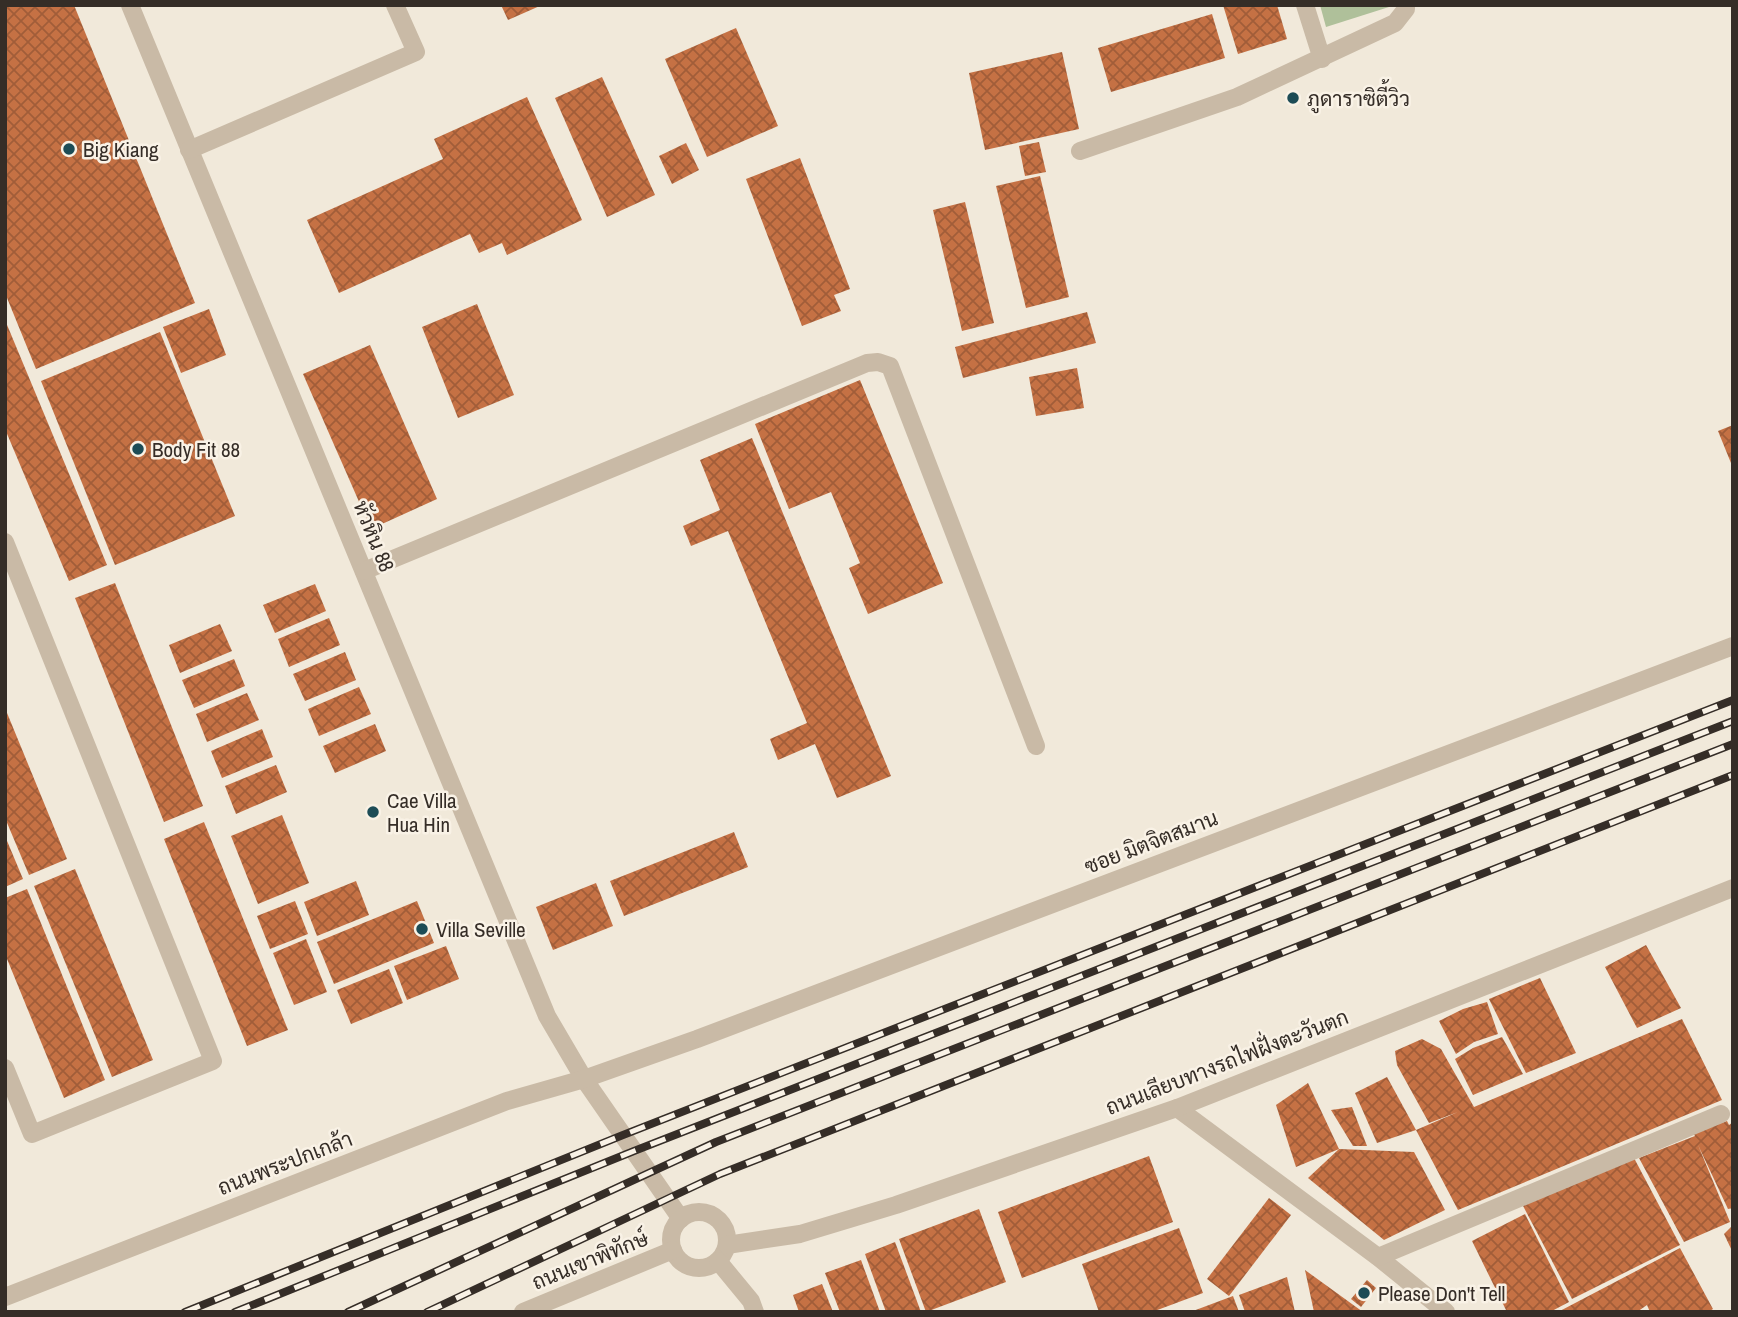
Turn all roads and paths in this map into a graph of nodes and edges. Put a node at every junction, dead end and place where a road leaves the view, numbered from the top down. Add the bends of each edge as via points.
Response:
1 (130, 5) edge
2 (396, 5) edge
3 (1305, 5) edge
4 (1406, 5) edge
5 (1322, 59) junction
6 (189, 150) junction
7 (1080, 151) dead end
8 (5, 542) edge
9 (364, 572) junction
10 (1733, 646) edge
11 (1036, 746) dead end
12 (1733, 888) edge
13 (5, 1068) edge
14 (584, 1079) junction
15 (1177, 1108) junction
16 (1721, 1114) dead end
17 (681, 1219) junction
18 (727, 1245) junction
19 (673, 1250) junction
20 (1378, 1257) junction
21 (718, 1261) junction
22 (5, 1297) edge
23 (523, 1312) edge
24 (755, 1312) edge
25 (1446, 1312) edge

1 - 6 street, หัวหิน 88
2 - 6 street via 416,52
3 - 5 street
4 - 5 street via 1395,23
5 - 7 street via 1237,97
6 - 9 street, หัวหิน 88
8 - 13 street via 213,1061 32,1133
9 - 11 street via 878,362 890,366
9 - 14 street, หัวหิน 88 via 547,1016
10 - 14 street, ซอย มิตจิตสมาน
12 - 15 street, ถนนเลียบทางรถไฟฝั่งตะวันตก
14 - 17 street, หัวหิน 88
14 - 22 street, ถนนพระปกเกล้า via 507,1101
15 - 18 street, ถนนเลียบทางรถไฟฝั่งตะวันตก via 897,1205 800,1234
15 - 20 street
16 - 20 street
17 - 18 street via 695,1213 710,1214 726,1231
17 - 19 street via 672,1233
18 - 21 street
19 - 21 street via 689,1266 704,1268
19 - 23 street, ถนนเขาพิทักษ์
20 - 25 street
21 - 24 street

